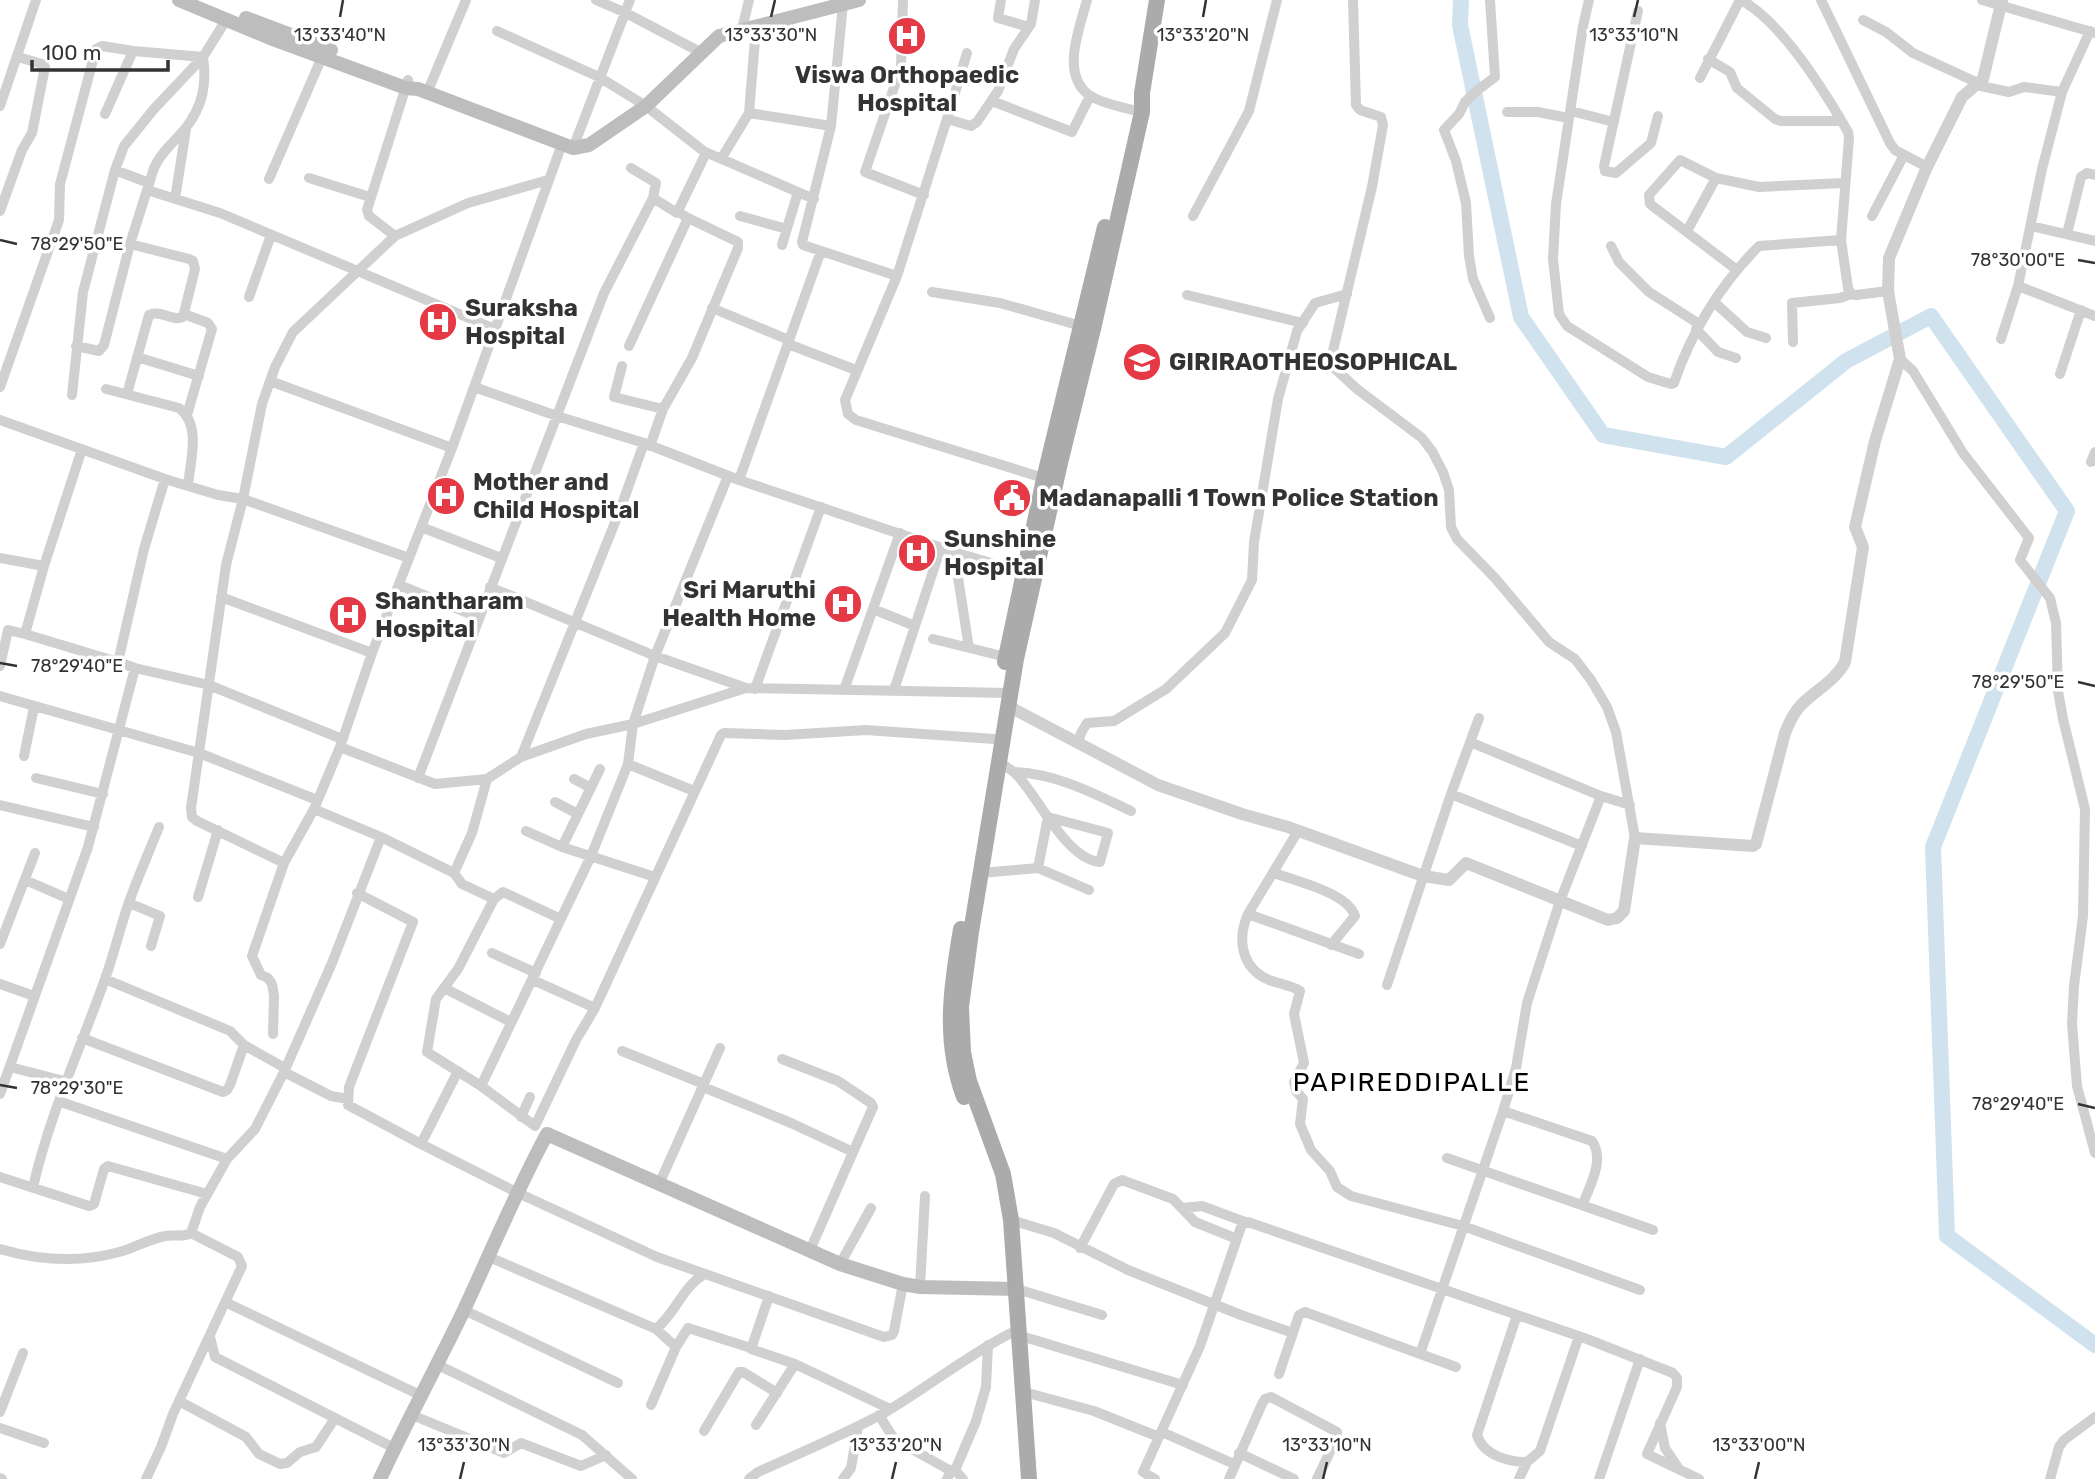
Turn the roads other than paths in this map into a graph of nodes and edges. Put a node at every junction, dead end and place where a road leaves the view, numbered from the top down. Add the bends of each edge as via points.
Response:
1 (36, 0) edge
2 (179, 0) edge
3 (200, 0) edge
4 (466, 0) edge
5 (596, 0) edge
6 (630, 0) edge
7 (749, 0) edge
8 (859, 0) edge
9 (903, 0) edge
10 (1001, 0) edge
11 (1035, 0) edge
12 (1087, 0) edge
13 (1157, 0) edge
14 (1353, 0) edge
15 (1490, 0) edge
16 (1589, 0) edge
17 (1741, 0) edge
18 (1821, 0) edge
19 (1982, 0) edge
20 (1273, 1) edge
21 (2001, 3) edge
22 (843, 4) junction
23 (1638, 11) dead end
24 (626, 13) junction
25 (226, 20) junction
26 (1863, 20) dead end
27 (1030, 27) junction
28 (749, 28) junction
29 (497, 31) dead end
30 (2092, 32) edge
31 (277, 35) junction
32 (133, 51) junction
33 (702, 53) junction
34 (967, 53) dead end
35 (18, 57) junction
36 (203, 57) junction
37 (322, 57) junction
38 (1708, 59) junction
39 (599, 77) junction
40 (1700, 78) dead end
41 (1977, 84) junction
42 (415, 88) junction
43 (2062, 92) junction
44 (1090, 96) junction
45 (992, 101) junction
46 (0, 106) edge
47 (646, 106) junction
48 (1138, 111) junction
49 (1507, 112) dead end
50 (749, 113) junction
51 (105, 114) dead end
52 (1570, 115) junction
53 (1658, 116) dead end
54 (947, 120) junction
55 (1841, 121) junction
56 (1615, 122) junction
57 (831, 126) junction
58 (186, 128) junction
59 (568, 146) junction
60 (703, 151) junction
61 (1904, 155) junction
62 (721, 159) junction
63 (1927, 167) junction
64 (631, 168) dead end
65 (115, 170) junction
66 (2095, 175) edge
67 (309, 178) dead end
68 (1716, 178) junction
69 (268, 180) dead end
70 (548, 180) junction
71 (1844, 183) junction
72 (148, 186) junction
73 (798, 192) junction
74 (924, 195) junction
75 (370, 197) junction
76 (653, 198) junction
77 (174, 199) junction
78 (814, 199) junction
79 (0, 211) edge
80 (683, 215) junction
81 (740, 216) dead end
82 (1193, 216) dead end
83 (1872, 216) dead end
84 (2031, 226) junction
85 (787, 229) junction
86 (1687, 231) junction
87 (2067, 234) junction
88 (271, 235) junction
89 (395, 236) junction
90 (1841, 240) junction
91 (2095, 241) edge
92 (130, 244) junction
93 (782, 245) dead end
94 (1611, 246) dead end
95 (821, 251) junction
96 (358, 270) junction
97 (1737, 270) junction
98 (897, 276) junction
99 (2018, 286) junction
100 (932, 292) dead end
101 (1347, 294) junction
102 (1851, 294) junction
103 (1187, 295) dead end
104 (1889, 296) junction
105 (249, 297) dead end
106 (1714, 302) junction
107 (712, 308) junction
108 (2081, 310) junction
109 (184, 314) junction
110 (2095, 316) edge
111 (1490, 318) dead end
112 (1303, 323) junction
113 (1081, 326) junction
114 (1698, 326) junction
115 (495, 329) junction
116 (1766, 338) dead end
117 (2001, 339) dead end
118 (788, 342) junction
119 (1793, 342) dead end
120 (76, 346) junction
121 (629, 346) dead end
122 (137, 357) junction
123 (1736, 358) dead end
124 (1900, 359) junction
125 (622, 366) dead end
126 (856, 370) junction
127 (2060, 374) dead end
128 (199, 376) junction
129 (270, 381) junction
130 (0, 387) edge
131 (474, 387) junction
132 (107, 388) dead end
133 (127, 394) junction
134 (72, 395) dead end
135 (663, 409) junction
136 (187, 415) junction
137 (557, 416) junction
138 (0, 420) edge
139 (647, 445) junction
140 (452, 448) junction
141 (82, 449) junction
142 (733, 478) junction
143 (165, 479) junction
144 (1050, 480) junction
145 (188, 486) junction
146 (243, 499) junction
147 (821, 507) junction
148 (421, 527) junction
149 (900, 533) junction
150 (941, 547) junction
151 (954, 552) junction
152 (0, 558) edge
153 (409, 558) junction
154 (501, 558) junction
155 (44, 566) junction
156 (1030, 575) junction
157 (399, 585) junction
158 (490, 587) junction
159 (221, 597) junction
160 (873, 609) junction
161 (478, 617) junction
162 (574, 622) junction
163 (915, 626) junction
164 (4, 629) edge
165 (25, 634) junction
166 (933, 639) dead end
167 (969, 648) junction
168 (372, 653) junction
169 (655, 656) junction
170 (1006, 656) junction
171 (118, 662) junction
172 (0, 666) edge
173 (135, 668) junction
174 (209, 685) junction
175 (751, 689) junction
176 (845, 690) junction
177 (894, 690) junction
178 (0, 696) edge
179 (1006, 697) junction
180 (34, 706) junction
181 (1479, 718) dead end
182 (633, 724) junction
183 (118, 729) junction
184 (994, 739) junction
185 (1470, 742) junction
186 (341, 743) junction
187 (1079, 743) junction
188 (199, 753) junction
189 (24, 756) dead end
190 (521, 757) junction
191 (999, 762) junction
192 (628, 764) junction
193 (600, 769) dead end
194 (1014, 772) junction
195 (36, 778) dead end
196 (418, 778) junction
197 (487, 779) junction
198 (575, 779) dead end
199 (591, 788) junction
200 (694, 791) junction
201 (103, 794) junction
202 (1451, 794) junction
203 (1601, 796) junction
204 (555, 802) dead end
205 (0, 804) edge
206 (316, 804) junction
207 (1630, 806) junction
208 (1131, 811) dead end
209 (578, 814) junction
210 (1048, 817) junction
211 (94, 827) junction
212 (159, 827) dead end
213 (218, 830) junction
214 (526, 831) dead end
215 (1298, 831) junction
216 (380, 837) junction
217 (1635, 838) junction
218 (1582, 846) junction
219 (562, 847) junction
220 (35, 853) dead end
221 (591, 856) junction
222 (284, 863) junction
223 (1038, 868) junction
224 (454, 873) junction
225 (981, 873) junction
226 (1274, 873) junction
227 (1423, 876) junction
228 (655, 877) junction
229 (25, 880) junction
230 (1089, 890) dead end
231 (357, 893) junction
232 (198, 897) dead end
233 (69, 899) junction
234 (494, 899) junction
235 (1560, 901) junction
236 (129, 902) junction
237 (1248, 914) junction
238 (561, 919) junction
239 (0, 944) edge
240 (1331, 945) junction
241 (151, 946) dead end
242 (492, 953) dead end
243 (1359, 954) dead end
244 (534, 977) junction
245 (105, 979) junction
246 (0, 984) edge
247 (1387, 985) dead end
248 (444, 988) junction
249 (34, 996) junction
250 (595, 1008) junction
251 (511, 1022) junction
252 (273, 1034) dead end
253 (82, 1038) junction
254 (244, 1045) junction
255 (720, 1048) dead end
256 (622, 1051) dead end
257 (782, 1059) dead end
258 (10, 1067) junction
259 (285, 1070) junction
260 (458, 1071) junction
261 (64, 1081) junction
262 (703, 1085) junction
263 (481, 1086) junction
264 (0, 1094) edge
265 (530, 1097) dead end
266 (348, 1099) junction
267 (61, 1101) junction
268 (1503, 1111) junction
269 (521, 1117) junction
270 (541, 1130) junction
271 (421, 1143) junction
272 (853, 1152) junction
273 (2095, 1153) edge
274 (1447, 1158) dead end
275 (227, 1159) junction
276 (1482, 1169) junction
277 (0, 1177) edge
278 (660, 1182) junction
279 (33, 1187) junction
280 (516, 1192) junction
281 (207, 1194) junction
282 (925, 1196) dead end
283 (1583, 1204) junction
284 (871, 1208) dead end
285 (1182, 1208) junction
286 (1011, 1220) junction
287 (1245, 1222) junction
288 (1463, 1226) junction
289 (1653, 1230) dead end
290 (191, 1233) junction
291 (1237, 1239) junction
292 (1080, 1248) junction
293 (0, 1250) edge
294 (810, 1250) junction
295 (489, 1257) junction
296 (840, 1264) junction
297 (703, 1275) junction
298 (903, 1284) junction
299 (920, 1287) junction
300 (1013, 1289) junction
301 (1441, 1290) junction
302 (1640, 1290) dead end
303 (769, 1296) junction
304 (225, 1302) junction
305 (1215, 1305) junction
306 (464, 1310) junction
307 (1102, 1315) dead end
308 (1517, 1315) junction
309 (656, 1329) junction
310 (1293, 1333) junction
311 (1016, 1334) junction
312 (210, 1336) junction
313 (1579, 1336) junction
314 (988, 1345) junction
315 (676, 1347) junction
316 (751, 1348) junction
317 (23, 1353) dead end
318 (1420, 1354) junction
319 (1640, 1359) junction
320 (795, 1364) junction
321 (438, 1365) junction
322 (1456, 1367) dead end
323 (1279, 1374) dead end
324 (618, 1383) dead end
325 (1183, 1385) junction
326 (1024, 1392) junction
327 (777, 1393) junction
328 (422, 1396) junction
329 (179, 1401) junction
330 (651, 1405) dead end
331 (890, 1409) junction
332 (0, 1412) edge
333 (412, 1415) junction
334 (879, 1415) junction
335 (2095, 1417) edge
336 (335, 1418) junction
337 (1660, 1423) junction
338 (756, 1425) dead end
339 (858, 1427) junction
340 (0, 1428) edge
341 (704, 1431) dead end
342 (1161, 1435) junction
343 (44, 1443) dead end
344 (394, 1448) junction
345 (606, 1454) junction
346 (1236, 1458) junction
347 (1527, 1462) junction
348 (1681, 1471) junction
349 (951, 1473) edge
350 (1141, 1476) edge
351 (146, 1479) edge
352 (380, 1479) edge
353 (632, 1479) edge
354 (749, 1479) edge
355 (844, 1479) edge
356 (963, 1479) edge
357 (1021, 1479) edge
358 (1029, 1479) edge
359 (1156, 1479) edge
360 (1228, 1479) edge
361 (1294, 1479) edge
362 (1317, 1479) edge
363 (1519, 1479) edge
364 (1599, 1479) edge
365 (1699, 1479) edge
366 (2050, 1479) edge

1 - 35 street
2 - 25 main road
3 - 31 main road
4 - 42 street
5 - 24 street
6 - 24 street
7 - 28 street
8 - 22 main road
9 - 74 street via 901,67 865,169 867,174
10 - 27 street via 999,18
11 - 27 street
12 - 44 street via 1073,52 1076,77
13 - 48 main road
14 - 101 street via 1356,105 1381,117 1383,125
15 - 111 street via 1496,74 1465,102 1444,134 1466,203 1473,279
16 - 52 street
17 - 38 street
17 - 55 street via 1765,16 1789,45
18 - 61 street via 1886,136
19 - 21 street
20 - 82 street via 1249,111
21 - 30 street
21 - 41 street via 1983,79
22 - 28 main road
22 - 57 street
23 - 56 street
24 - 33 street
24 - 39 street
25 - 31 main road
25 - 36 street
26 - 41 street via 1913,53
27 - 45 street via 1014,49
28 - 33 main road via 719,36
28 - 50 street
29 - 39 street
30 - 43 street
31 - 37 main road
31 - 42 main road
32 - 36 street
32 - 51 street
32 - 130 street via 102,46 94,55 60,184 60,220
33 - 47 main road
34 - 54 street
35 - 46 street
35 - 79 street via 45,67 32,133
36 - 58 street via 206,81 199,107
36 - 65 street via 139,126 124,146
37 - 42 main road
37 - 69 street
38 - 40 street
38 - 55 street via 1730,72 1737,88 1775,120
39 - 47 street
39 - 59 street
41 - 43 street via 2009,92 2027,87
41 - 63 street via 1962,97
42 - 59 main road
42 - 75 street
43 - 84 street
44 - 45 street via 1072,131
44 - 48 street
45 - 54 street via 971,126
47 - 59 main road via 589,145
47 - 60 street
48 - 113 main road
48 - 144 main road
49 - 52 street
50 - 57 street
50 - 62 street
52 - 56 street
52 - 114 street via 1556,204 1553,259 1559,314 1567,326 1667,384 1674,383
53 - 56 street via 1651,143 1614,174 1604,166
54 - 74 street
55 - 71 street via 1849,138
57 - 78 street
58 - 72 street via 159,157
58 - 77 street
59 - 70 street
60 - 62 street
60 - 80 street
61 - 63 street
61 - 83 street
62 - 73 street
63 - 104 street via 1889,258
64 - 76 street via 656,183
65 - 72 street
65 - 120 street via 88,268
66 - 87 street via 2081,177
67 - 75 street
68 - 71 street via 1759,187
68 - 86 street
68 - 86 street via 1680,160 1649,195 1650,204
70 - 89 street via 467,203
70 - 115 street
71 - 90 street
72 - 77 street
72 - 92 street
73 - 78 street
73 - 85 street
74 - 98 street
75 - 89 street via 369,216
76 - 80 street
76 - 137 street via 604,293
77 - 88 street
78 - 95 street via 802,242
80 - 107 street via 738,242
80 - 121 street
81 - 85 street
84 - 87 street
84 - 99 street
85 - 93 street
86 - 97 street
87 - 91 street
88 - 96 street
88 - 105 street
89 - 96 street
90 - 97 street via 1763,244
90 - 102 street
92 - 109 street via 193,261
92 - 120 street via 103,348
94 - 114 street via 1619,262 1650,292
95 - 98 street
95 - 118 street
96 - 115 street
96 - 129 street via 293,332
97 - 106 street
98 - 126 street
99 - 108 street
99 - 117 street
100 - 113 street via 1000,303
101 - 112 street via 1315,303
101 - 207 street via 1331,359 1334,370 1422,438 1446,481 1451,527 1457,539 1549,642 1575,659 1591,680 1616,732
102 - 104 street
102 - 119 street via 1792,303
103 - 112 street
104 - 124 street
106 - 114 street
106 - 116 street via 1747,332
107 - 118 street
107 - 135 street via 692,358
108 - 110 street
108 - 127 street
109 - 122 street via 178,319 156,312 149,315
109 - 128 street via 208,323 212,330
112 - 187 street via 1278,399 1252,580 1225,633 1166,689 1114,721 1087,723
113 - 144 main road
114 - 123 street via 1718,352
115 - 131 street
118 - 126 street
118 - 142 street
120 - 134 street
122 - 128 street
122 - 133 street
124 - 217 street via 1855,527 1863,547 1845,662 1792,718 1756,844
124 - 273 street via 1913,371 1963,453 2029,538 2020,560 2050,598 2056,623 2058,691 2085,809 2083,916 2072,1024 2077,1086
125 - 135 street via 614,397
126 - 144 street via 845,400 848,414 856,420
128 - 136 street
129 - 140 street
129 - 146 street
131 - 137 street
131 - 140 street
132 - 133 street
133 - 136 street via 179,408
135 - 139 street
136 - 145 street via 193,433
137 - 139 street
137 - 154 street
138 - 141 street
139 - 142 street
139 - 162 street
140 - 148 street
141 - 143 street
141 - 155 street
142 - 147 street
142 - 169 street
143 - 145 street
143 - 171 street
144 - 156 main road
145 - 146 street
146 - 153 street
146 - 159 street
147 - 149 street
147 - 175 street
148 - 153 street
148 - 154 street
149 - 150 street
149 - 160 street
150 - 151 street
150 - 163 street
151 - 156 street
151 - 167 street
152 - 155 street
153 - 157 street
154 - 158 street
155 - 165 street
156 - 170 main road
156 - 179 main road
157 - 161 street
157 - 168 street
158 - 161 street
158 - 162 street
159 - 168 street
159 - 174 street
160 - 163 street
160 - 176 street
161 - 196 street
162 - 169 street
162 - 190 street
163 - 177 street
164 - 165 street
164 - 172 street
165 - 171 street
166 - 167 street
167 - 170 street
168 - 186 street
169 - 175 street
169 - 182 street
170 - 179 main road
171 - 173 street
173 - 174 street
173 - 183 street
174 - 186 street
174 - 188 street
175 - 176 street
175 - 182 street
176 - 177 street
177 - 179 street
178 - 180 street
179 - 184 main road
179 - 187 street
179 - 191 main road
180 - 183 street
180 - 189 street
181 - 185 street
182 - 190 street via 586,734
182 - 192 street
183 - 188 street
183 - 201 street
184 - 200 street via 866,730 724,733
184 - 300 main road via 949,1025 959,1084 997,1194
185 - 202 street
185 - 203 street
186 - 196 street
186 - 206 street
187 - 215 street via 1158,785
188 - 206 street
188 - 213 street via 192,817
190 - 197 street
191 - 194 street
191 - 225 main road
192 - 200 street
192 - 221 street
193 - 199 street
194 - 208 street via 1065,780
194 - 210 street
195 - 201 street
196 - 197 street via 435,784
197 - 224 street via 472,833
198 - 199 street
199 - 209 street
200 - 228 street
201 - 211 street
202 - 218 street
202 - 227 street
203 - 207 street
203 - 218 street
204 - 209 street
205 - 211 street
206 - 216 street
206 - 222 street
207 - 217 street
209 - 219 street
210 - 210 street via 1107,832 1101,860 1079,852
210 - 223 street
211 - 233 street
212 - 236 street
213 - 222 street
213 - 232 street
214 - 219 street
215 - 226 street
215 - 227 street
216 - 224 street
216 - 231 street
217 - 235 street via 1624,911 1618,918 1608,920
218 - 235 street
219 - 221 street
220 - 229 street
221 - 228 street
221 - 238 street
222 - 252 street via 253,956 261,975 272,984
223 - 225 street
223 - 230 street
224 - 234 street via 462,884
225 - 286 main road via 961,1028 969,1080 1003,1174
226 - 237 street
226 - 240 street via 1341,898 1353,911 1352,921
227 - 235 street via 1448,880 1466,863
227 - 247 street
228 - 250 street
229 - 233 street
229 - 239 street
231 - 259 street
231 - 266 street via 413,922
233 - 249 street
234 - 238 street via 503,892
234 - 248 street
235 - 268 street via 1527,1003 1519,1056
236 - 241 street via 160,916
236 - 245 street
237 - 240 street
237 - 288 street via 1241,940 1244,954 1266,979 1300,991 1294,1014 1304,1063 1294,1086 1303,1099 1300,1124 1311,1150 1342,1192
238 - 244 street
240 - 243 street
242 - 244 street
244 - 250 street
244 - 251 street
245 - 253 street
245 - 254 street via 230,1031
246 - 249 street
248 - 251 street
248 - 260 street via 436,999 427,1052
249 - 258 street
250 - 270 street via 576,1040
251 - 263 street
253 - 254 street via 223,1092 230,1085
253 - 261 street
254 - 259 street
255 - 262 street
256 - 262 street
257 - 272 street via 838,1081 873,1105
258 - 261 street
258 - 264 street
259 - 266 street via 331,1096
259 - 275 street via 255,1129
260 - 263 street
260 - 271 street
261 - 267 street
262 - 272 street
262 - 278 street
263 - 269 street
265 - 269 street
266 - 271 street via 348,1105
267 - 275 street
267 - 279 street via 50,1119
268 - 276 street
268 - 283 street via 1592,1140 1597,1165
269 - 270 street
270 - 278 main road
270 - 280 main road
271 - 280 street
272 - 294 street
274 - 276 street
275 - 281 street
276 - 283 street
276 - 288 street
277 - 279 street
278 - 294 main road
279 - 281 street via 92,1206 108,1166
280 - 295 main road
280 - 297 street
281 - 290 street
282 - 299 street
283 - 289 street
284 - 296 street
285 - 287 street via 1202,1206
285 - 291 street via 1201,1226
285 - 292 street via 1164,1195 1118,1181
286 - 292 street via 1054,1233
286 - 300 main road
287 - 291 street
287 - 301 street
288 - 301 street
288 - 302 street
290 - 293 street via 84,1258 57,1259
290 - 304 street via 241,1261
291 - 305 street
292 - 305 street
294 - 296 main road
295 - 306 main road
295 - 309 street
296 - 298 main road
297 - 303 street
297 - 309 street
298 - 299 main road
298 - 303 street via 894,1331 884,1337
299 - 300 main road
300 - 307 street
300 - 311 main road
301 - 308 street
301 - 318 street
303 - 316 street
304 - 312 street
304 - 328 street
305 - 310 street
305 - 325 street
306 - 321 main road
306 - 324 street
308 - 313 street
308 - 347 street via 1477,1435 1486,1449 1499,1457
309 - 315 street
310 - 318 street via 1299,1315 1305,1312
310 - 323 street
311 - 314 street
311 - 325 street
311 - 326 main road
311 - 357 main road
312 - 329 street
312 - 336 street via 215,1357
313 - 319 street
313 - 347 street via 1540,1451
314 - 331 street
314 - 349 street via 983,1398
315 - 316 street via 688,1328
315 - 330 street
316 - 320 street
317 - 332 street
318 - 322 street
319 - 337 street via 1677,1378
319 - 364 street
320 - 327 street
320 - 331 street
321 - 328 main road
321 - 345 street via 582,1435
325 - 342 street
326 - 342 street
326 - 358 main road
327 - 338 street
327 - 341 street via 739,1372
328 - 333 main road
329 - 336 street via 246,1437 259,1454 281,1464 316,1447
329 - 351 street
331 - 334 street
333 - 344 main road
333 - 345 street via 504,1453 521,1443 581,1466
334 - 339 street
334 - 349 street via 894,1439
335 - 366 street via 2064,1440
336 - 344 street
337 - 348 street via 1665,1448
337 - 348 street via 1647,1454
339 - 354 street
339 - 355 street via 851,1468
340 - 343 street
342 - 346 street
342 - 350 street
344 - 352 main road
345 - 353 street
346 - 360 street
346 - 361 street
346 - 362 street via 1265,1399 1271,1397 1338,1434
347 - 363 street
348 - 365 street
349 - 356 street
350 - 359 street

